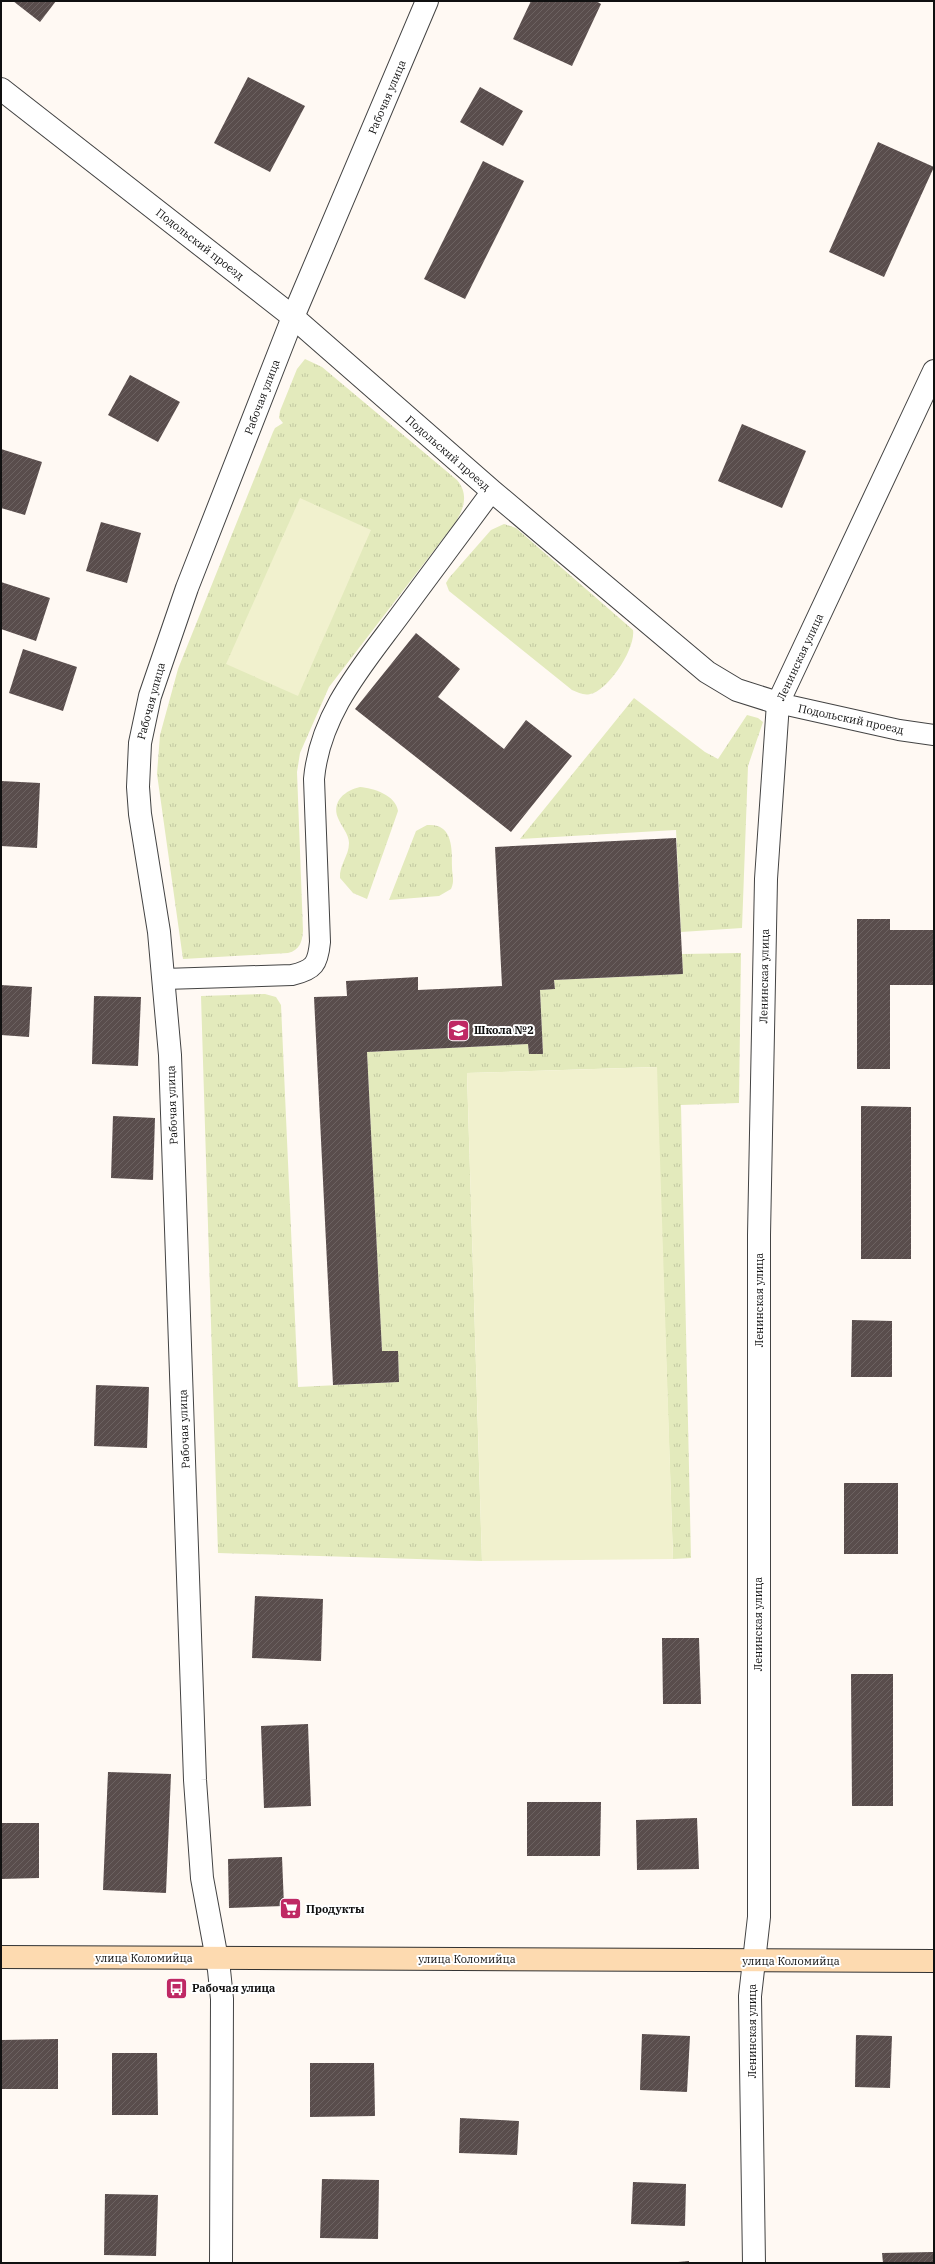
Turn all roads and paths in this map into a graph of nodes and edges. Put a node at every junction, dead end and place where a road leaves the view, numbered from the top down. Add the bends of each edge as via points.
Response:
1 (427, 1) edge
2 (1, 89) edge
3 (293, 317) junction
4 (934, 371) edge
5 (492, 491) junction
6 (778, 703) junction
7 (934, 735) edge
8 (164, 979) junction
9 (1, 1958) edge
10 (217, 1958) junction
11 (755, 1961) junction
12 (934, 1961) edge
13 (220, 2263) edge
14 (754, 2263) edge

1 - 3 street, Рабочая улица
2 - 3 street, Подольский проезд
3 - 5 street, Подольский проезд
3 - 8 street, Рабочая улица via 171,631 150,696 140,743 140,814
4 - 6 street, Ленинская улица
5 - 6 street, Подольский проезд via 707,672 737,690
5 - 8 lane via 348,685 327,727 314,779 320,942 316,961 311,968 292,975
6 - 7 lane, Подольский проезд via 899,730
6 - 11 street, Ленинская улица via 767,838 763,995 759,1243 759,1917
8 - 10 street, Рабочая улица via 171,1077 195,1780 202,1878
9 - 10 main road, улица Коломийца
10 - 11 main road, улица Коломийца
10 - 13 street, Рабочая улица via 222,1999
11 - 12 main road, улица Коломийца
11 - 14 street, Ленинская улица via 750,1996

